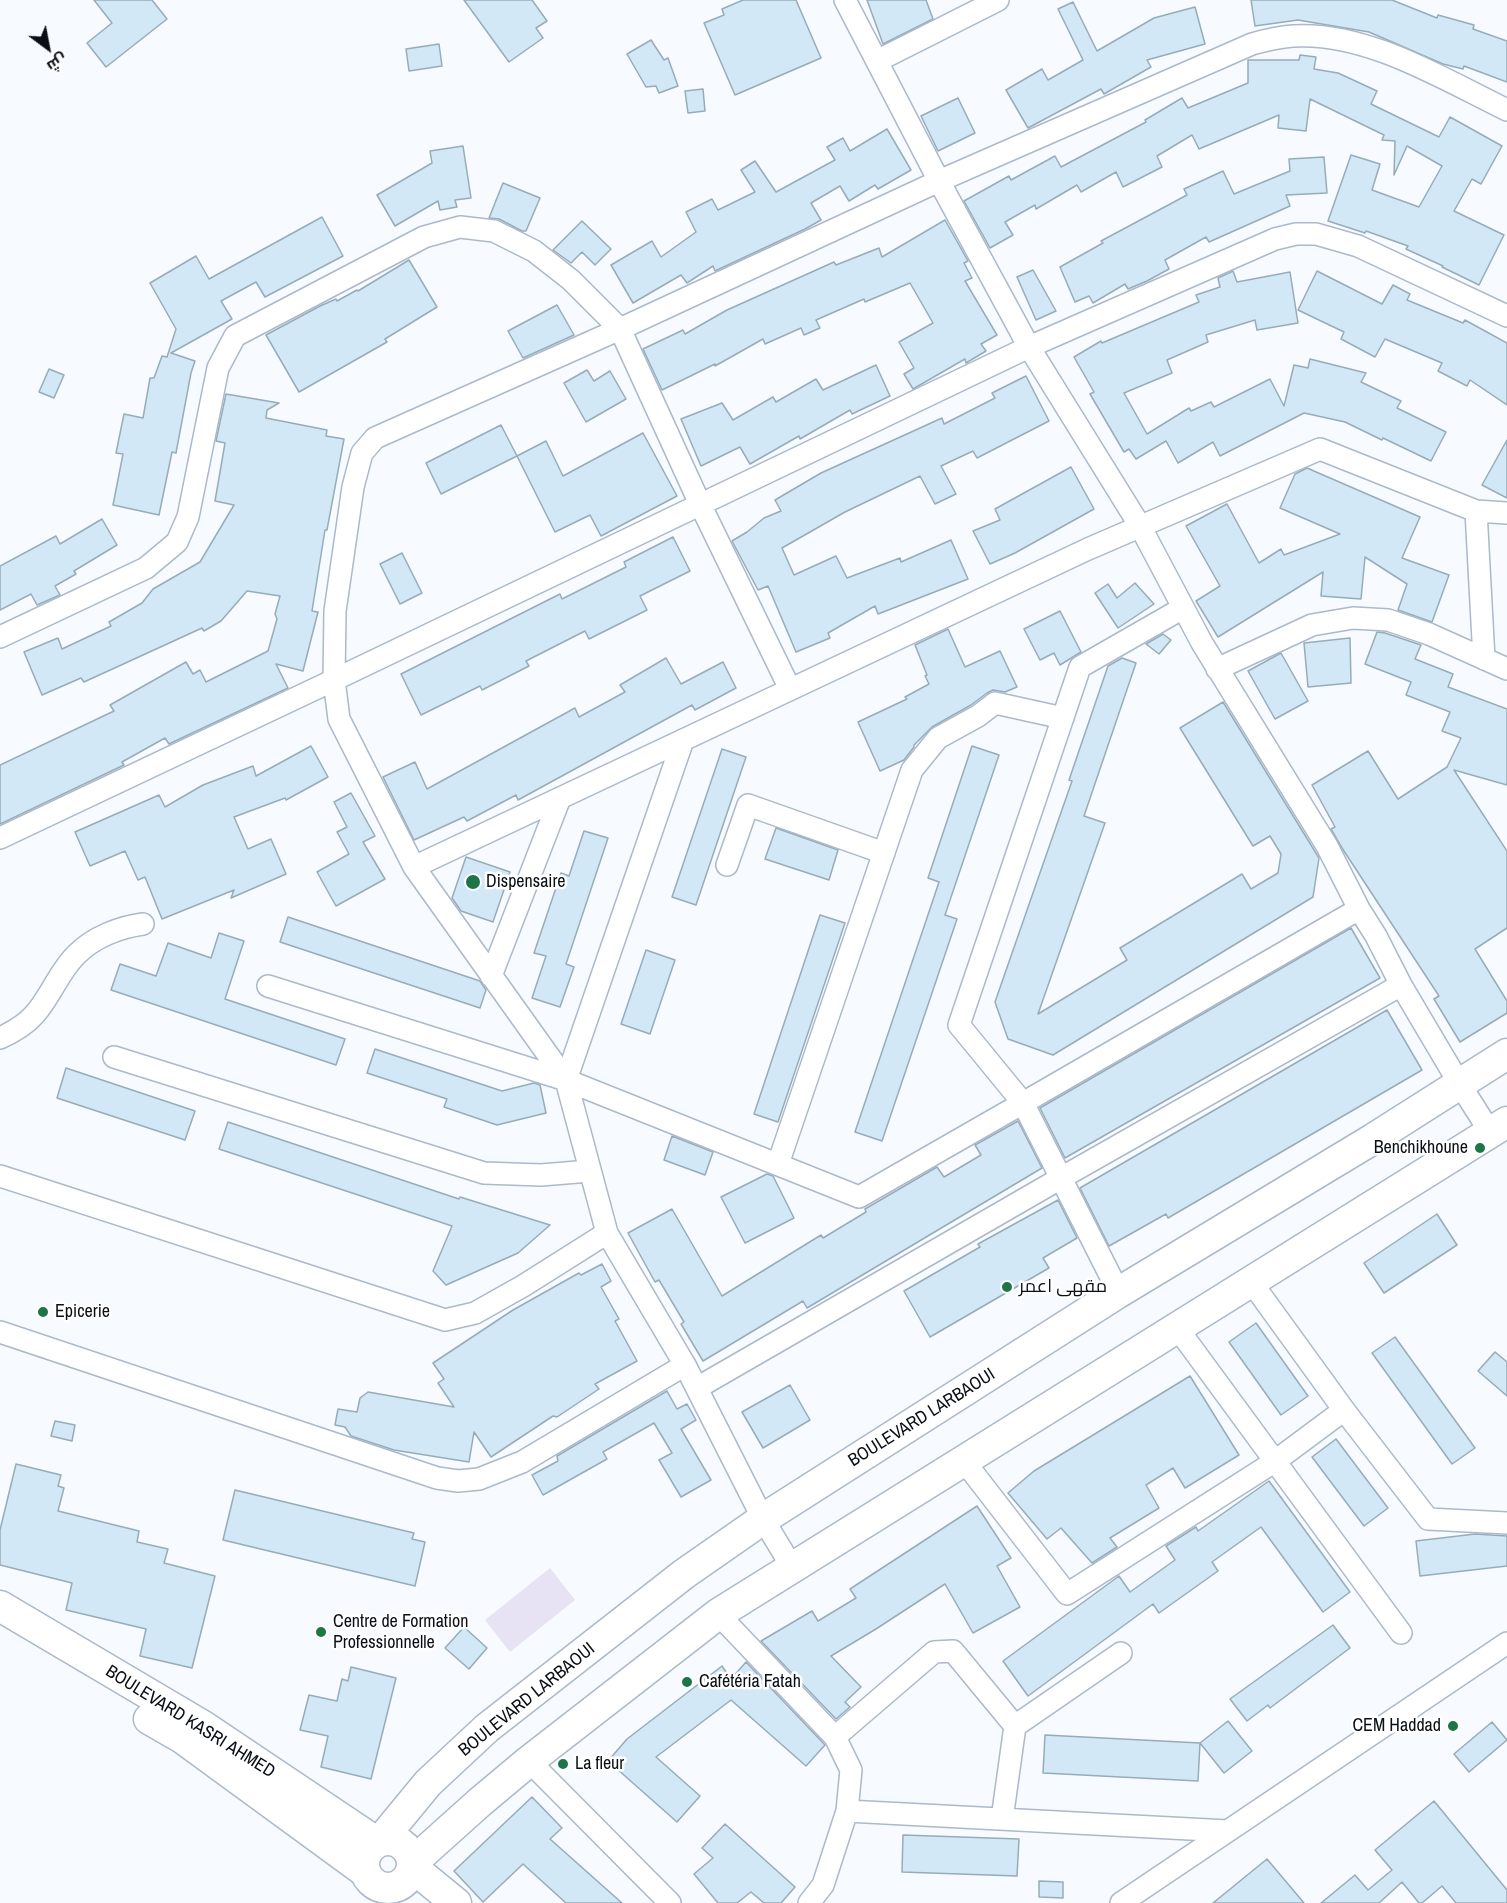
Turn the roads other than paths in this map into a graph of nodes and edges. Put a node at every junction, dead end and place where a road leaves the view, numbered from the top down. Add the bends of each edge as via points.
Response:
1 (845, 0) edge
2 (998, 0) edge
3 (876, 61) junction
4 (1507, 110) edge
5 (939, 181) junction
6 (1507, 316) edge
7 (620, 329) junction
8 (1029, 347) junction
9 (700, 504) junction
10 (1476, 511) junction
11 (1507, 513) edge
12 (1140, 526) junction
13 (1184, 608) junction
14 (0, 638) edge
15 (1484, 658) junction
16 (1217, 669) junction
17 (1507, 669) edge
18 (333, 680) junction
19 (790, 689) junction
20 (1063, 718) junction
21 (683, 740) junction
22 (560, 798) junction
23 (0, 838) edge
24 (884, 853) junction
25 (728, 865) dead end
26 (414, 867) junction
27 (1359, 909) junction
28 (143, 924) dead end
29 (491, 976) junction
30 (1401, 985) junction
31 (268, 986) dead end
32 (0, 1038) edge
33 (1507, 1054) edge
34 (114, 1057) dead end
35 (566, 1080) junction
36 (1459, 1083) junction
37 (1023, 1103) junction
38 (1498, 1127) edge
39 (778, 1164) junction
40 (590, 1171) junction
41 (0, 1176) edge
42 (1061, 1178) junction
43 (607, 1233) junction
44 (1252, 1283) junction
45 (1119, 1293) junction
46 (1178, 1329) junction
47 (0, 1332) edge
48 (685, 1365) junction
49 (697, 1388) junction
50 (1344, 1410) junction
51 (964, 1461) junction
52 (1274, 1462) junction
53 (764, 1519) junction
54 (1507, 1523) edge
55 (792, 1567) junction
56 (0, 1606) edge
57 (718, 1614) junction
58 (0, 1630) edge
59 (1401, 1633) dead end
60 (1507, 1643) edge
61 (1121, 1653) dead end
62 (1015, 1726) junction
63 (835, 1737) junction
64 (529, 1761) junction
65 (848, 1811) junction
66 (1002, 1819) junction
67 (1228, 1831) junction
68 (378, 1841) junction
69 (412, 1865) junction
70 (364, 1871) junction
71 (401, 1895) edge
72 (456, 1903) edge
73 (670, 1903) edge
74 (810, 1903) edge
75 (1122, 1903) edge

1 - 3 street
2 - 3 street
3 - 5 street
4 - 5 street via 1389,53 1337,39 1295,36 1252,44
5 - 7 street
5 - 8 street
6 - 8 street via 1358,246 1316,234 1296,234 1275,239
7 - 9 street
7 - 14 street via 571,279 534,251 494,231 460,227 424,237 235,336 218,368 188,517 177,542 146,568
7 - 18 street via 375,438 362,453 353,487 335,611
8 - 9 street
8 - 12 street
9 - 18 street
9 - 19 street
10 - 11 street
10 - 12 street via 1320,449
10 - 15 street
12 - 13 street
12 - 19 street
13 - 16 street
13 - 20 street via 1080,667
15 - 16 street via 1388,620 1353,618 1312,625
15 - 17 street
16 - 27 street via 1327,846
18 - 23 street
18 - 26 street via 339,718
19 - 21 street
20 - 24 street via 995,703 938,738 912,770
20 - 37 street via 959,1025
21 - 22 street
21 - 35 street
22 - 26 street
22 - 29 street
24 - 25 street via 748,805
24 - 39 street
26 - 29 street
27 - 30 street
27 - 37 street
28 - 32 street via 98,939 77,953 34,1014
29 - 35 street
30 - 36 street
30 - 42 street
31 - 35 street
33 - 36 main road, BOULEVARD LARBAOUI
34 - 40 street via 484,1173 541,1175
35 - 39 street
35 - 40 street
36 - 38 street
36 - 45 main road, BOULEVARD LARBAOUI
37 - 39 street via 860,1197
37 - 42 street
38 - 44 main road
40 - 43 street
41 - 43 street via 445,1320 475,1313
42 - 45 street
42 - 49 street
43 - 48 street
44 - 46 main road
44 - 50 street
45 - 53 main road, BOULEVARD LARBAOUI
46 - 51 main road
46 - 52 street
47 - 48 street via 437,1478 458,1481 479,1479 522,1462
48 - 49 street
49 - 53 street
50 - 52 street
50 - 54 street via 1428,1519
51 - 52 street via 1067,1594
51 - 55 main road
52 - 59 street
53 - 55 street
53 - 68 main road, BOULEVARD LARBAOUI via 684,1574 487,1728 428,1783
55 - 57 main road
56 - 68 main road, BOULEVARD KASRI AHMED via 203,1726
57 - 63 street
57 - 64 main road
58 - 70 main road, BOULEVARD KASRI AHMED via 182,1738
60 - 67 street
61 - 62 street
62 - 63 street via 953,1651 934,1652
62 - 66 street
63 - 65 street via 851,1770
64 - 69 main road
64 - 73 street
65 - 66 street
65 - 74 street via 823,1885
66 - 67 street
67 - 75 street
68 - 69 main road via 400,1843 411,1856
68 - 70 main road via 365,1855
69 - 71 main road
69 - 72 main road
70 - 71 main road via 375,1884

